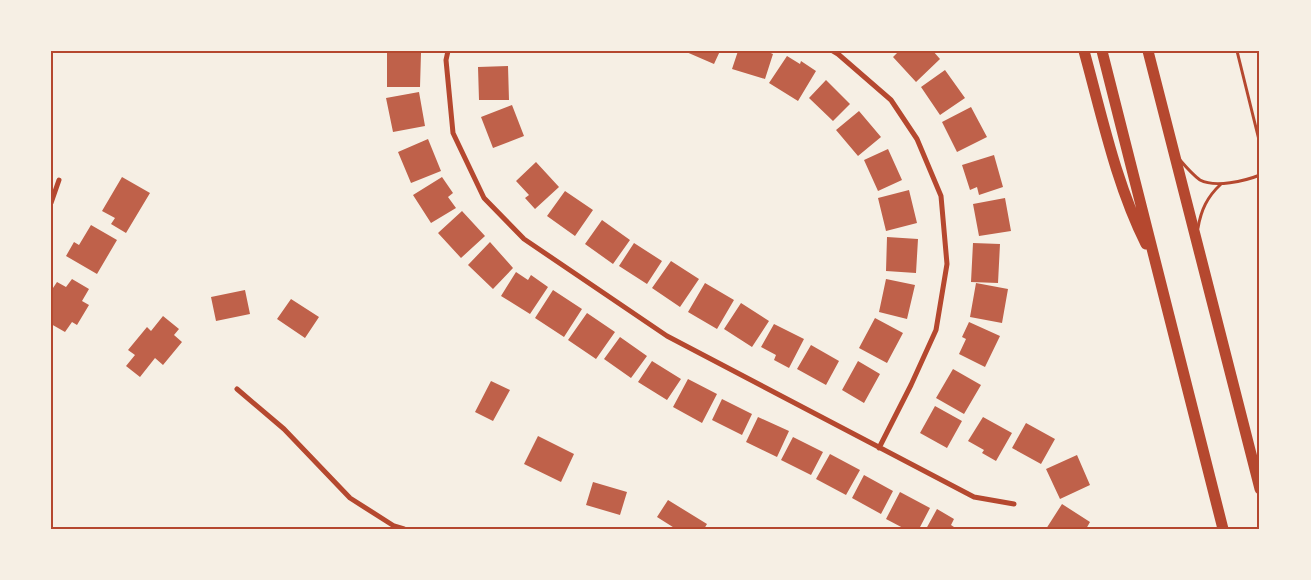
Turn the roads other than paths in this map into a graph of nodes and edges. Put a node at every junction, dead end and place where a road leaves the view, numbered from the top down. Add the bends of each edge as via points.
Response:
1 (448, 51) edge
2 (832, 51) edge
3 (1084, 51) edge
4 (1102, 51) edge
5 (1148, 51) edge
6 (1237, 51) edge
7 (1260, 144) edge
8 (1174, 154) junction
9 (1260, 175) edge
10 (58, 180) dead end
11 (1221, 184) junction
12 (51, 203) edge
13 (1195, 240) junction
14 (1156, 264) junction
15 (237, 389) dead end
16 (879, 448) junction
17 (1260, 489) edge
18 (1014, 504) dead end
19 (404, 529) edge
20 (1223, 529) edge

1 - 16 street via 446,60 453,133 484,198 524,238 667,336
2 - 16 street via 891,100 917,139 941,196 946,264 936,330
3 - 14 highway via 1134,220
4 - 14 highway
5 - 8 highway
6 - 7 lane
8 - 11 lane via 1201,180
8 - 13 highway
9 - 11 lane
10 - 12 street
11 - 13 lane via 1203,206
13 - 17 highway
14 - 20 highway
15 - 19 street via 284,429 350,498
16 - 18 street via 974,496

